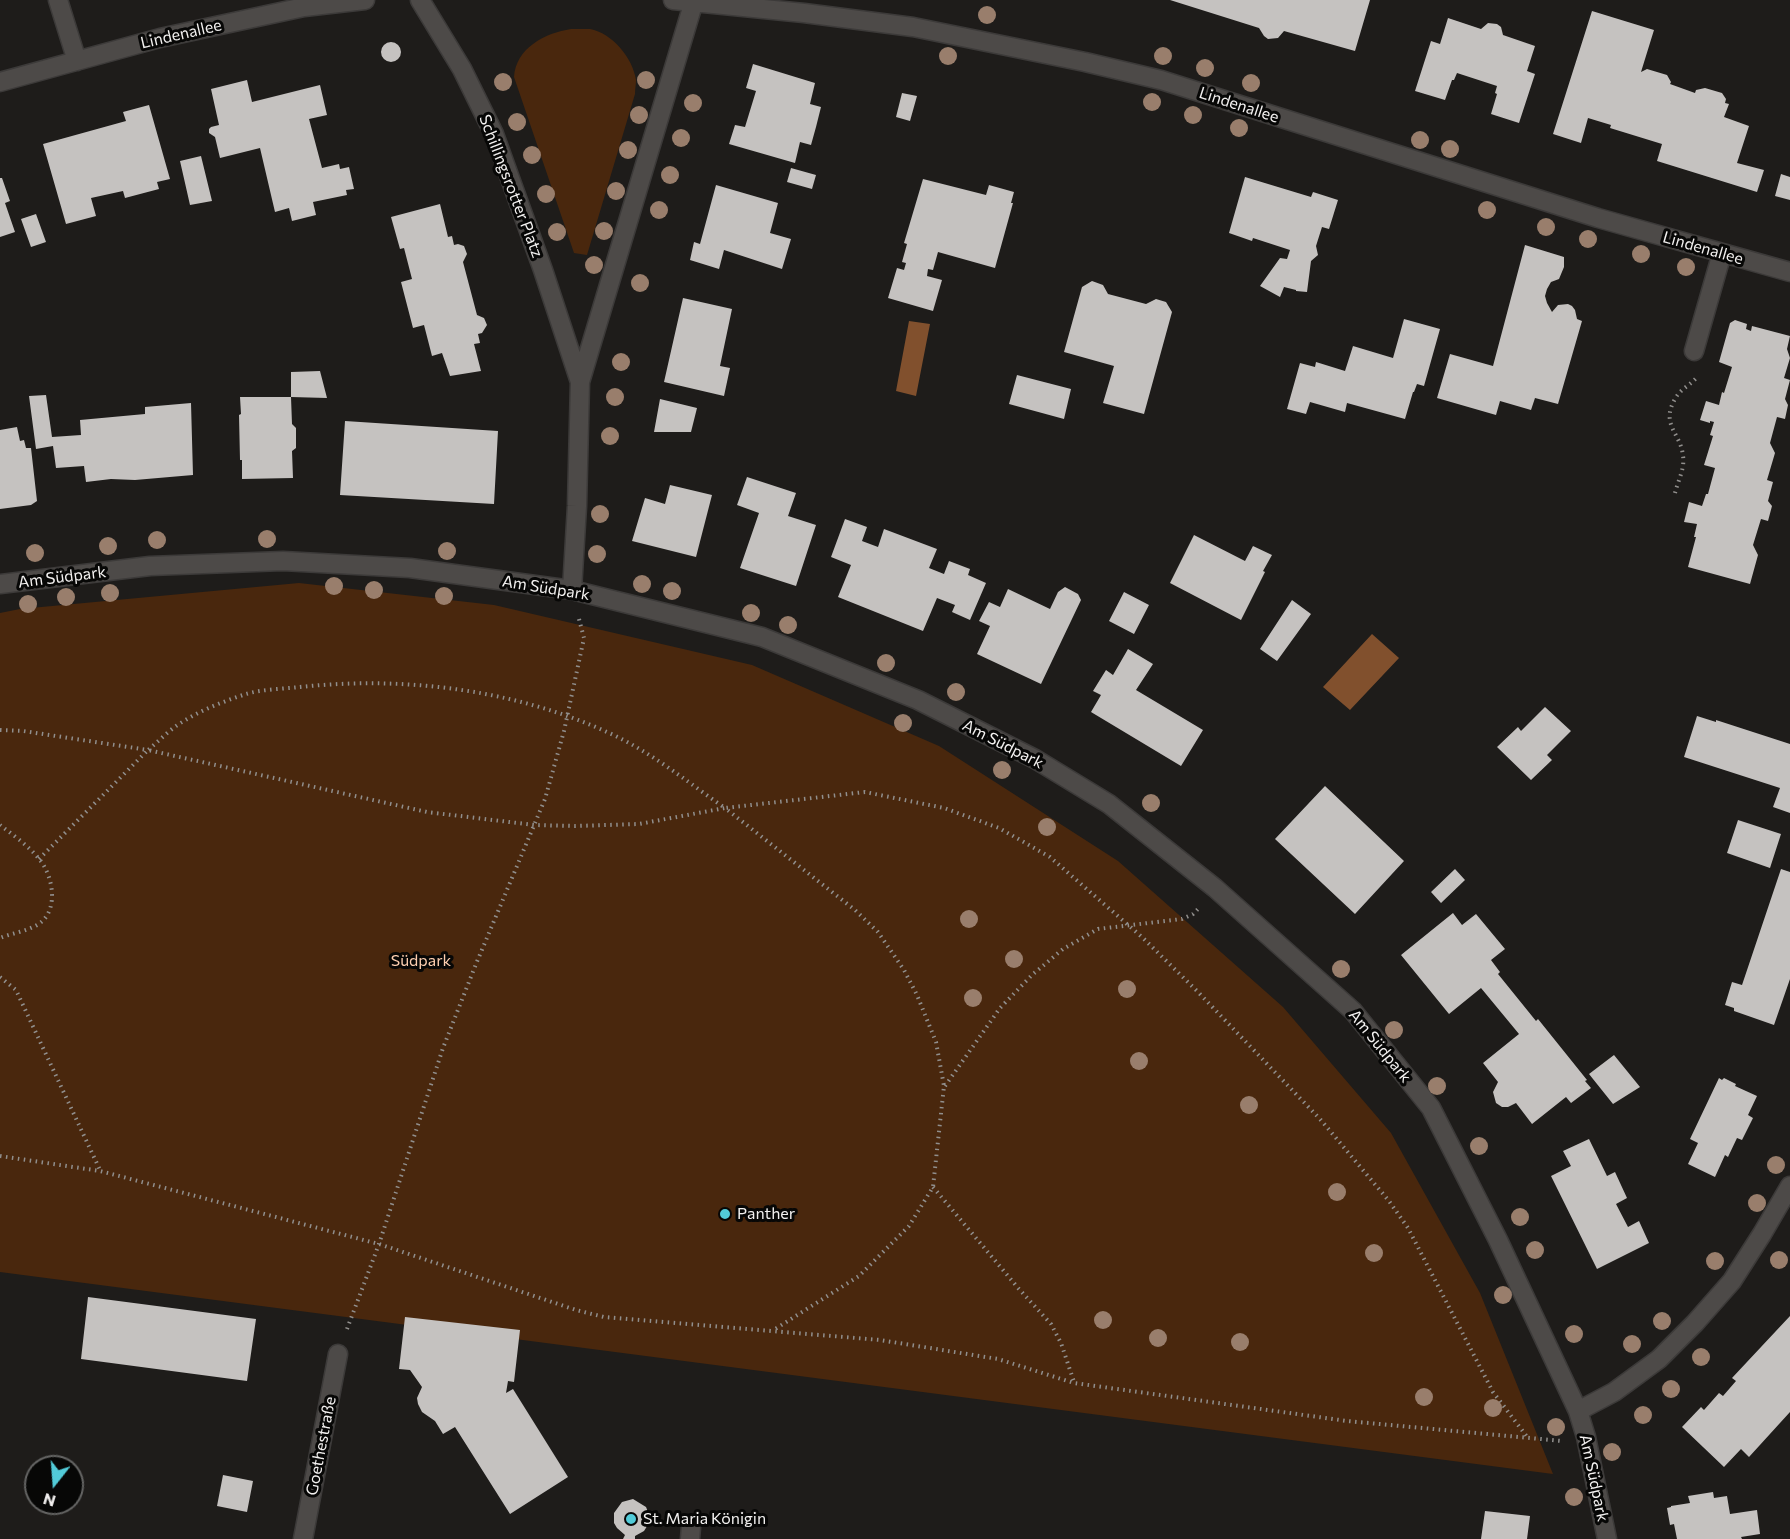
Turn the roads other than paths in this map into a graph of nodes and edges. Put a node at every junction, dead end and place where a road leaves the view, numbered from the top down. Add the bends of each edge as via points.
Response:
1 (58, 0) edge
2 (365, 0) edge
3 (420, 0) edge
4 (674, 0) edge
5 (694, 1) edge
6 (77, 61) junction
7 (0, 82) edge
8 (1722, 253) junction
9 (1790, 272) edge
10 (1694, 351) dead end
11 (580, 382) junction
12 (0, 584) edge
13 (572, 590) junction
14 (1790, 1186) edge
15 (338, 1353) road end
16 (1578, 1411) junction
17 (303, 1539) edge
18 (1607, 1539) edge

1 - 6 street
2 - 6 street, Lindenallee via 304,7 160,38
3 - 11 street, Schillingsrotter Platz via 462,69 494,134
4 - 5 street, Lindenallee
5 - 8 street, Lindenallee via 913,27 1161,80 1598,218
5 - 11 street, Schillingsrotter Platz
6 - 7 street, Lindenallee
8 - 9 street, Lindenallee
8 - 10 street
11 - 13 street, Schillingsrotter Platz
12 - 13 street, Am Südpark via 150,567 283,561 410,568
13 - 16 street, Am Südpark via 762,637 918,700 1035,759 1109,804 1215,888 1353,1011 1431,1108
14 - 16 street via 1732,1281 1695,1323 1659,1359 1614,1392
15 - 17 street, Goethestraße
16 - 18 street, Am Südpark

